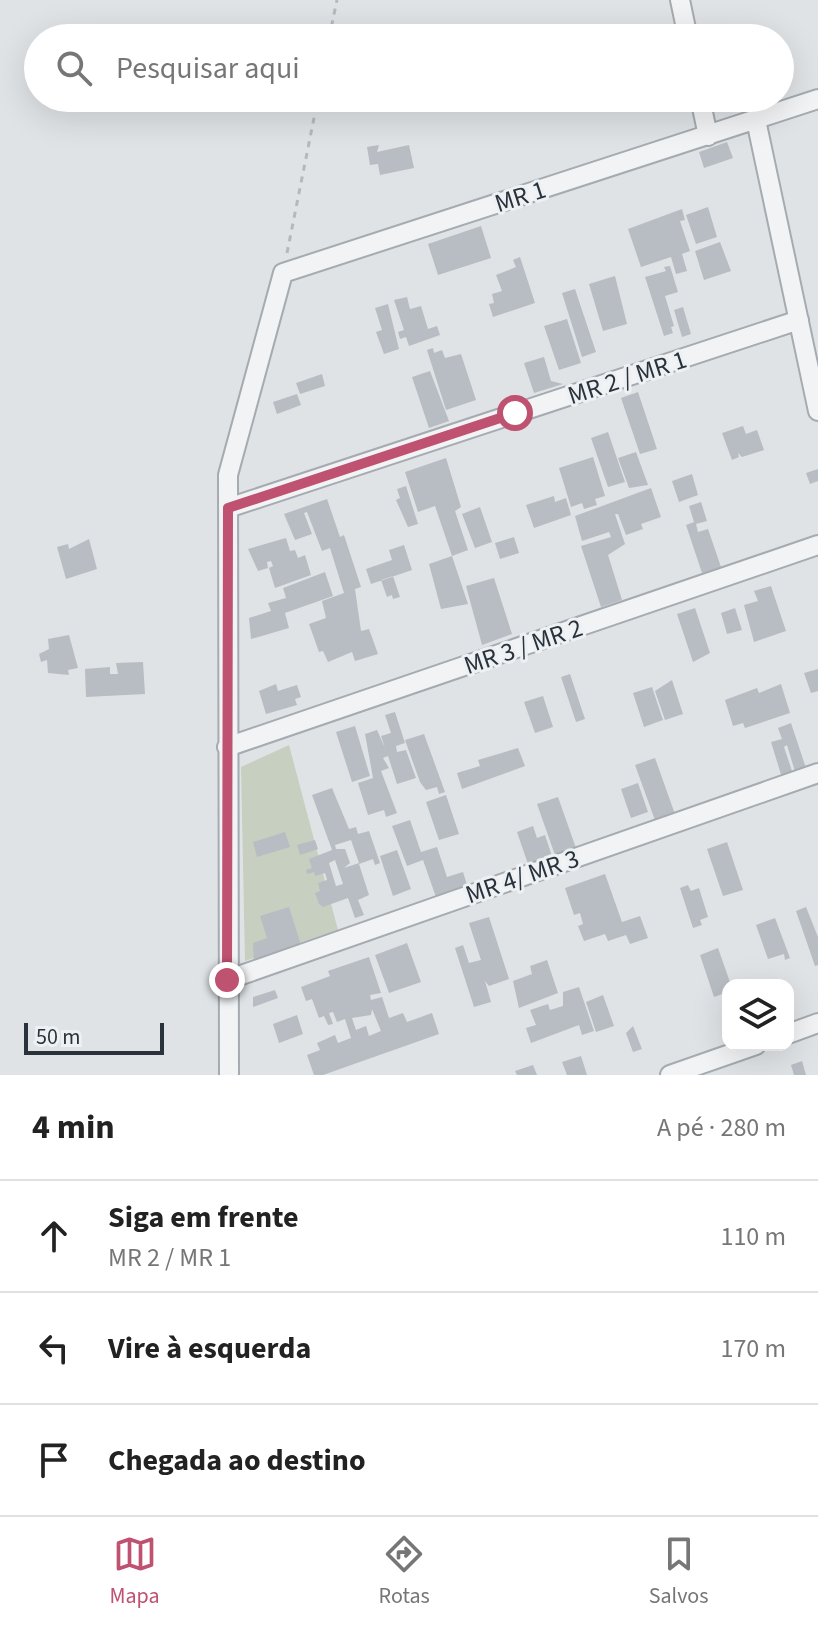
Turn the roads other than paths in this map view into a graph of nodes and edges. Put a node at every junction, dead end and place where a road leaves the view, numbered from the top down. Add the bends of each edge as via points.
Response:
1 (680, 0) edge
2 (685, 24) edge
3 (818, 99) edge
4 (794, 107) edge
5 (703, 112) edge
6 (780, 112) edge
7 (756, 120) junction
8 (708, 136) junction
9 (799, 320) junction
10 (818, 411) edge
11 (228, 508) junction
12 (818, 545) edge
13 (227, 747) junction
14 (818, 773) edge
15 (227, 980) junction
16 (818, 1023) edge
17 (794, 1032) edge
18 (739, 1051) edge
19 (229, 1075) edge
20 (670, 1075) edge

1 - 2 street
3 - 4 street, MR 1
5 - 8 street
6 - 7 street, MR 1
7 - 8 street, MR 1
7 - 9 street
8 - 11 street, MR 1 via 283,273 228,475
9 - 10 street
9 - 11 street, MR 2 / MR 1
11 - 13 street
12 - 13 street, MR 3 / MR 2
13 - 15 street
14 - 15 street, MR 4/ MR 3
15 - 19 street
16 - 17 street
18 - 20 street

